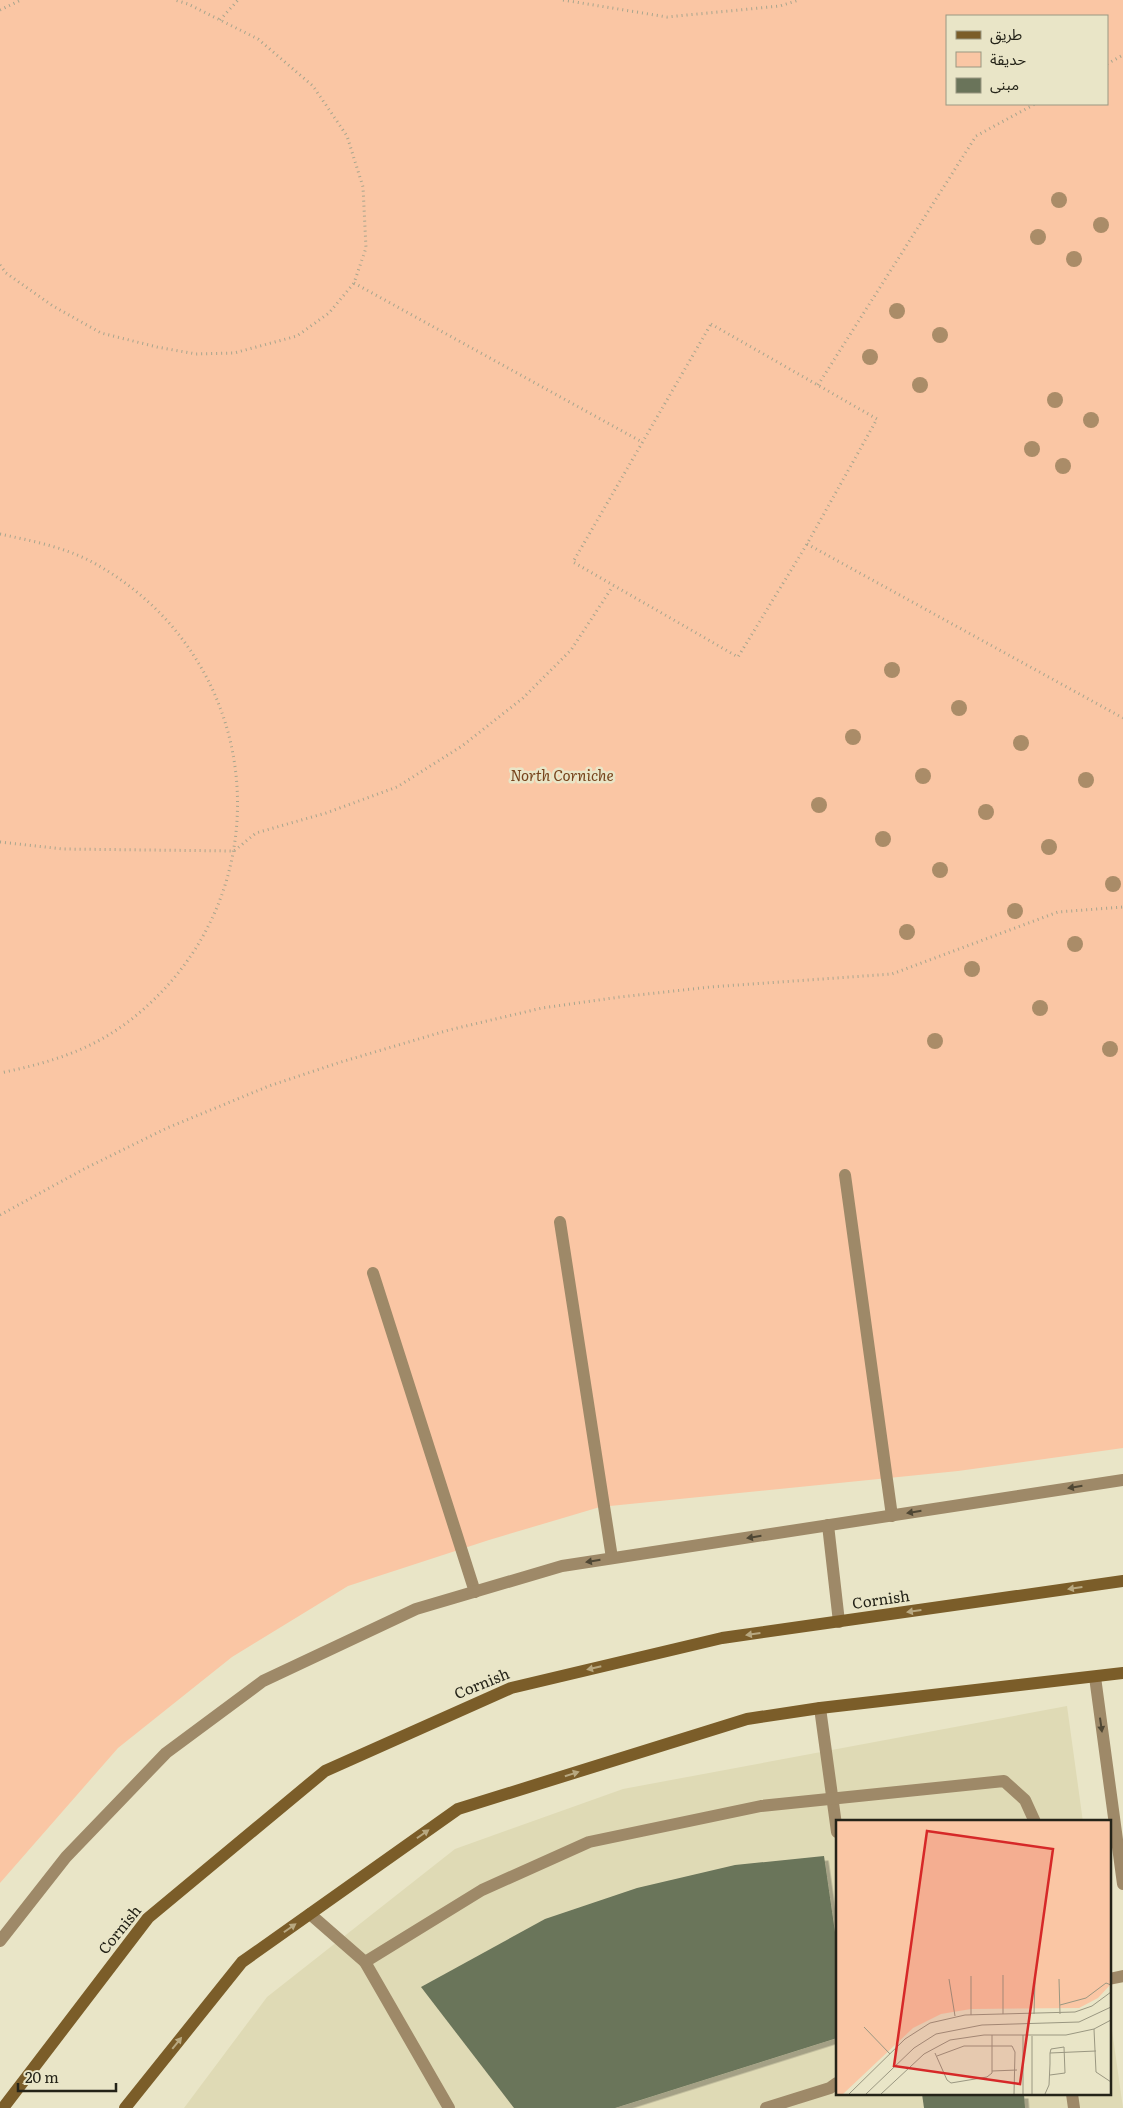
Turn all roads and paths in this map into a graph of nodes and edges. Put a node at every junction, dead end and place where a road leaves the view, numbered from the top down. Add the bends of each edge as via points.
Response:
1 (22, 0) edge
2 (175, 0) edge
3 (238, 0) edge
4 (563, 0) edge
5 (799, 0) edge
6 (0, 10) edge
7 (220, 20) junction
8 (1123, 55) edge
9 (1108, 63) edge
10 (1033, 105) edge
11 (0, 266) edge
12 (354, 283) junction
13 (818, 385) junction
14 (642, 442) junction
15 (0, 534) edge
16 (807, 544) junction
17 (613, 586) junction
18 (1123, 718) edge
19 (0, 842) edge
20 (234, 851) junction
21 (1123, 906) edge
22 (0, 1073) edge
23 (845, 1175) dead end
24 (0, 1215) edge
25 (560, 1222) dead end
26 (373, 1273) dead end
27 (1123, 1480) edge
28 (892, 1516) junction
29 (828, 1525) junction
30 (612, 1558) junction
31 (1123, 1581) edge
32 (475, 1592) junction
33 (839, 1622) junction
34 (1123, 1673) edge
35 (1095, 1677) junction
36 (820, 1708) junction
37 (832, 1800) junction
38 (1034, 1820) edge
39 (836, 1826) edge
40 (1123, 1884) edge
41 (310, 1914) junction
42 (0, 1941) edge
43 (365, 1962) junction
44 (1123, 1976) edge
45 (1110, 1979) edge
46 (836, 2084) edge
47 (2, 2108) edge
48 (125, 2108) edge
49 (449, 2108) edge
50 (766, 2108) edge

1 - 6 path
2 - 7 path
3 - 7 path
4 - 5 path via 666,16 780,6
7 - 12 path via 258,39 314,86 347,136 363,187 366,248
8 - 9 path
10 - 13 path via 976,136
11 - 12 path via 53,306 100,332 196,354 234,353 297,336 328,313
12 - 14 path
13 - 14 path via 711,324
13 - 16 path via 877,419
14 - 17 path via 573,562
15 - 20 path via 48,544 93,563 134,590 170,623 199,662 221,706 234,753 238,802
16 - 17 path via 738,658
16 - 18 path
17 - 20 path via 571,650 523,698 462,746 397,787 326,813 256,833
19 - 20 path via 63,849
20 - 22 path via 214,914 199,944 170,984 133,1018 91,1045 44,1064
21 - 24 path via 1058,912 892,974 620,997 542,1008 449,1030 269,1086 167,1128
23 - 28 street
25 - 30 street
26 - 32 street
27 -> 28 street
28 - 29 street
29 -> 30 street
29 - 33 street
30 -> 32 street via 562,1566
31 -> 33 main road, Cornish
32 - 42 street via 416,1609 263,1681 166,1753 66,1857
33 -> 47 main road, Cornish via 722,1638 511,1688 325,1771 148,1918
34 - 35 main road
35 - 36 main road
35 -> 40 street
36 - 37 street
41 -> 36 main road via 458,1809 747,1719
37 - 38 street via 1004,1782 1025,1800
37 - 39 street
37 - 43 street via 761,1806 589,1842 482,1890
41 - 43 street
48 -> 41 main road via 242,1962
43 - 49 street
44 - 45 street
46 - 50 street

